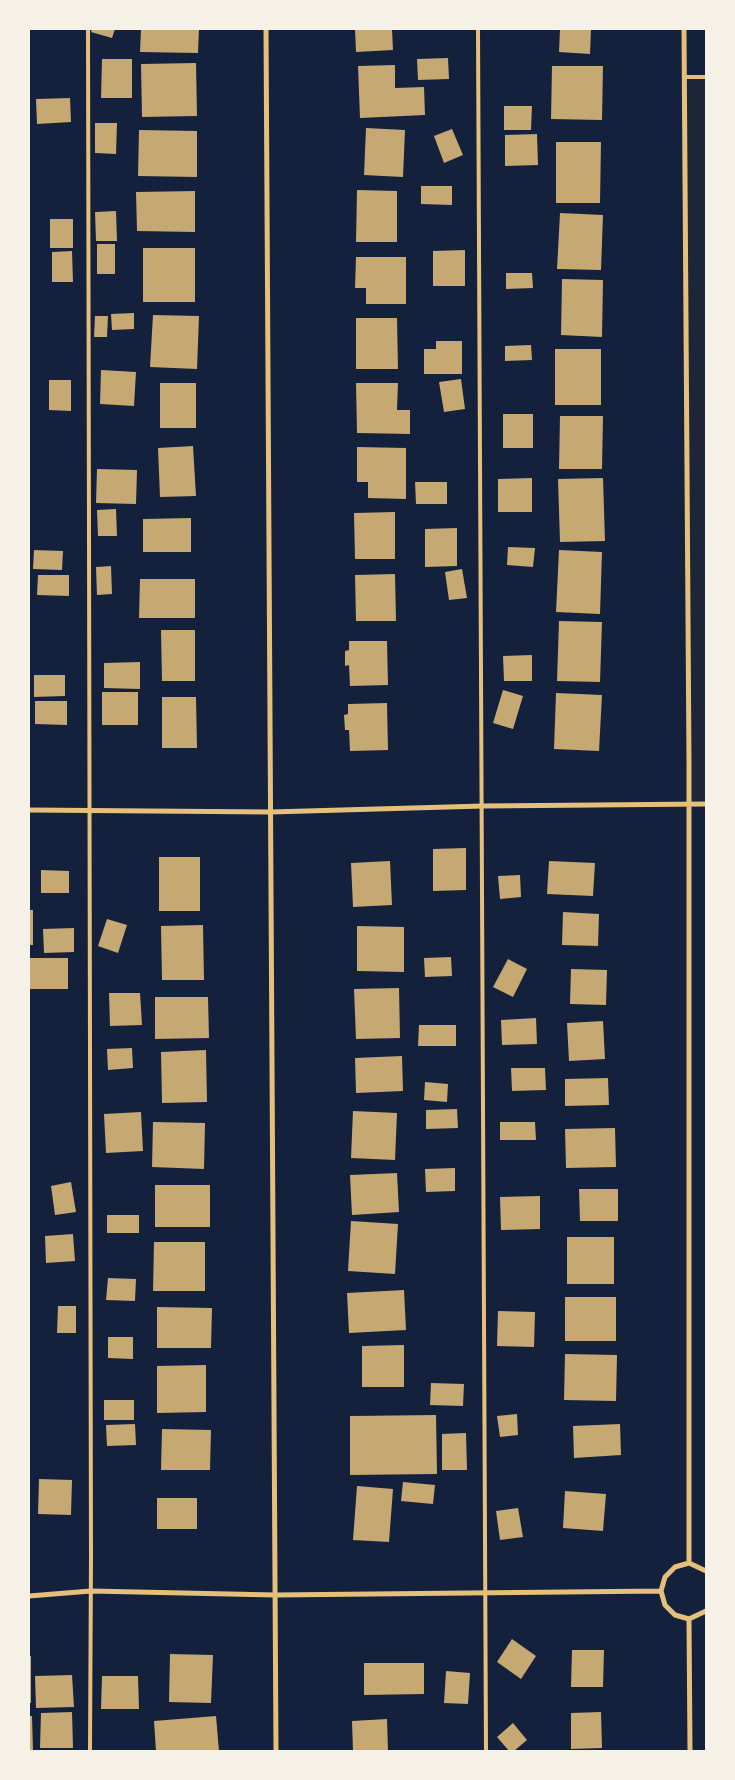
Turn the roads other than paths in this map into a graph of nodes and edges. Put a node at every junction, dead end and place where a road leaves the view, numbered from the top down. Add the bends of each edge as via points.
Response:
1 (88, 29) edge
2 (266, 29) edge
3 (478, 29) edge
4 (684, 29) edge
5 (684, 77) junction
6 (706, 77) edge
7 (689, 804) junction
8 (706, 804) edge
9 (483, 806) junction
10 (29, 810) edge
11 (90, 811) junction
12 (271, 812) junction
13 (689, 1563) junction
14 (706, 1571) edge
15 (91, 1591) junction
16 (661, 1591) junction
17 (486, 1592) junction
18 (275, 1595) junction
19 (29, 1596) edge
20 (706, 1611) edge
21 (689, 1619) junction
22 (90, 1751) edge
23 (276, 1751) edge
24 (486, 1751) edge
25 (690, 1751) edge

1 - 11 lane
2 - 12 street
3 - 9 lane
4 - 5 street
5 - 6 lane
5 - 7 street
7 - 8 street
7 - 9 street
7 - 13 street
9 - 12 street
9 - 17 lane
10 - 11 street
11 - 12 street
11 - 15 lane
12 - 18 street
13 - 14 street
13 - 16 street via 675,1567 665,1577
15 - 18 street
15 - 19 street
15 - 22 lane
16 - 17 street
16 - 21 street via 665,1605 675,1615
17 - 18 street
17 - 24 lane
18 - 23 street
20 - 21 street
21 - 25 street

